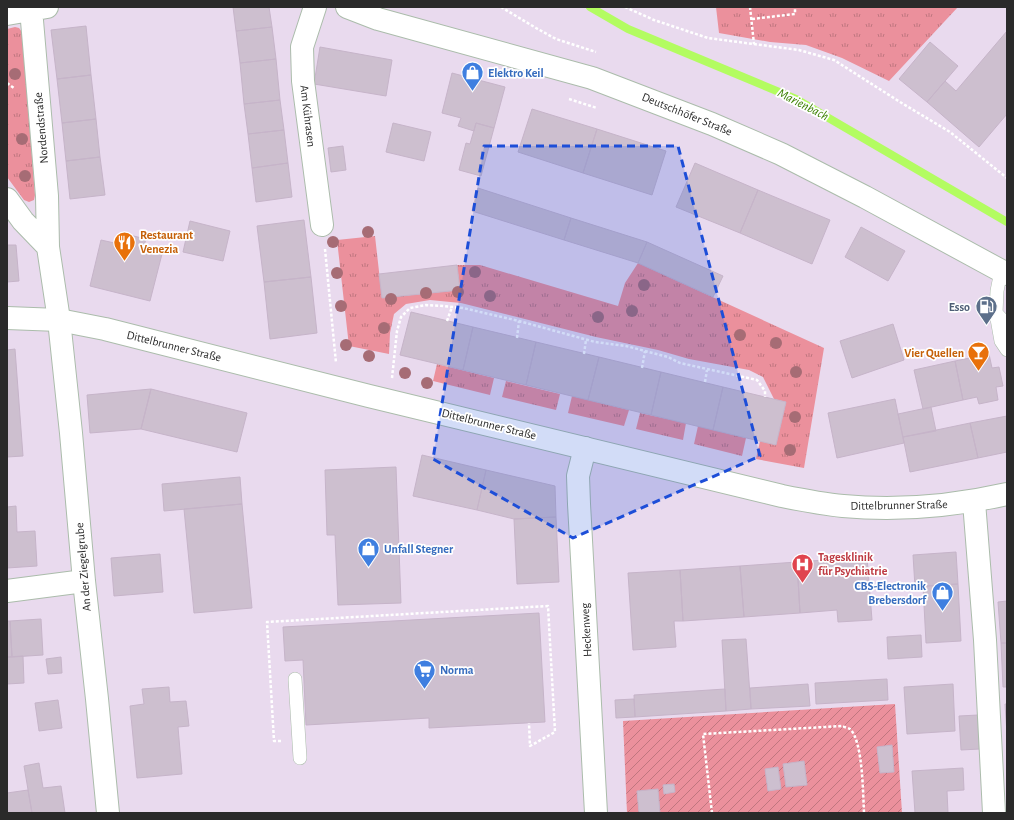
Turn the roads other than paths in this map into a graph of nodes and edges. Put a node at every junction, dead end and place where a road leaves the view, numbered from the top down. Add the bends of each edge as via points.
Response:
1 (315, 7) edge
2 (347, 7) edge
3 (39, 8) edge
4 (7, 14) edge
5 (7, 199) edge
6 (322, 226) road end
7 (48, 247) junction
8 (1004, 272) edge
9 (996, 313) junction
10 (7, 318) edge
11 (59, 320) junction
12 (1007, 325) edge
13 (1007, 350) edge
14 (585, 448) junction
15 (1007, 494) edge
16 (974, 502) junction
17 (84, 582) junction
18 (7, 591) edge
19 (295, 679) dead end
20 (300, 758) dead end
21 (108, 813) edge
22 (596, 813) edge
23 (994, 813) edge

1 - 6 street, Am Kührasen via 302,47 303,81
2 - 8 street, Deutschhöfer Straße via 378,19 592,78 643,96 788,158
3 - 4 street
3 - 7 street, Nordendstraße
5 - 7 street via 23,221
7 - 11 street, Nordendstraße
8 - 9 lane via 997,291
9 - 12 lane
9 - 13 lane via 1001,341
10 - 11 street, Dittelbrunner Straße
11 - 14 street, Dittelbrunner Straße via 105,329
11 - 17 street, An der Ziegelgrube
14 - 16 street, Dittelbrunner Straße via 782,496 842,506 916,507
14 - 22 street, Heckenweg via 578,476 578,504
15 - 16 street, Dittelbrunner Straße
16 - 23 street via 985,640
17 - 18 street
17 - 21 street, An der Ziegelgrube
19 - 20 lane

